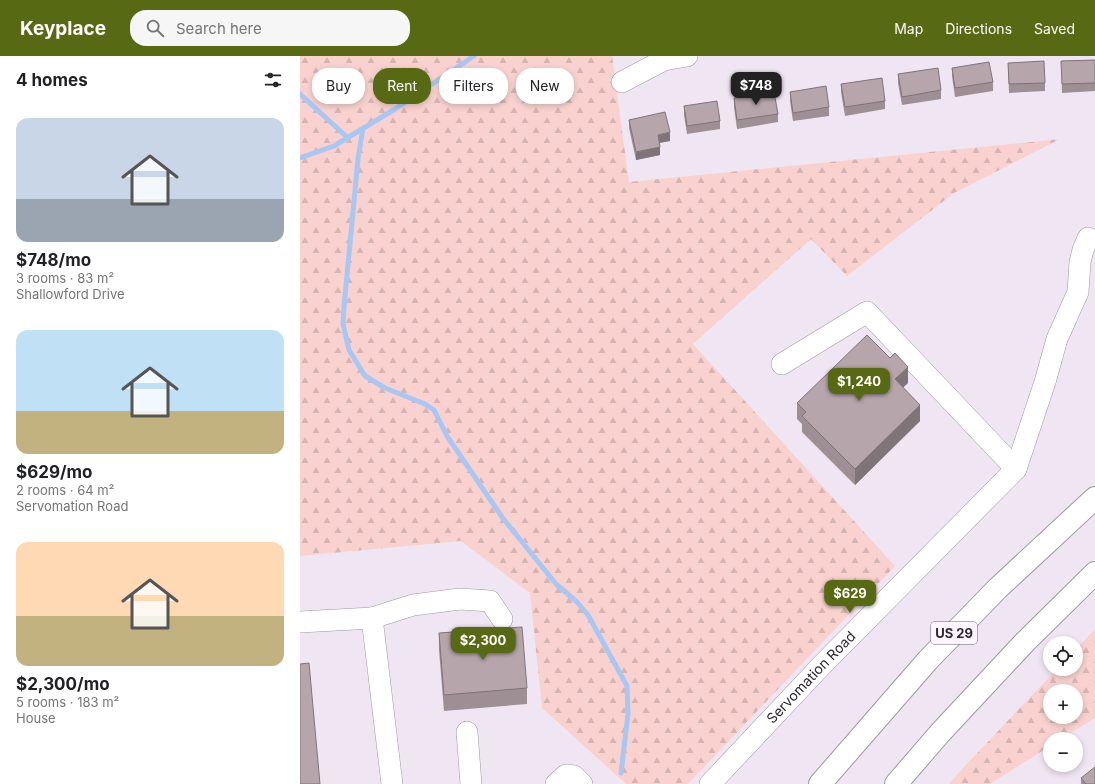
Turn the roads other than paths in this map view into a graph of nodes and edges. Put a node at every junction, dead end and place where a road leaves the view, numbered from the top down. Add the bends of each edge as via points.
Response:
1 (687, 56) edge
2 (622, 82) dead end
3 (1088, 238) dead end
4 (782, 364) dead end
5 (1016, 469) junction
6 (1095, 498) edge
7 (1095, 573) edge
8 (372, 618) junction
9 (502, 618) dead end
10 (300, 622) edge
11 (467, 732) dead end
12 (820, 782) edge
13 (392, 784) edge
14 (471, 784) edge
15 (556, 784) edge
16 (582, 784) edge
17 (710, 784) edge
18 (896, 784) edge

1 - 2 street via 664,60
3 - 5 street via 1080,262 1078,292 1057,339
4 - 5 street via 867,312
5 - 17 street, Servomation Road via 822,665
6 - 12 highway, US 29 via 998,588 928,660
7 - 18 highway via 1020,648
8 - 9 street via 413,605 460,599 490,601
8 - 10 street
8 - 13 street
11 - 14 street
15 - 16 street via 566,775 574,776

